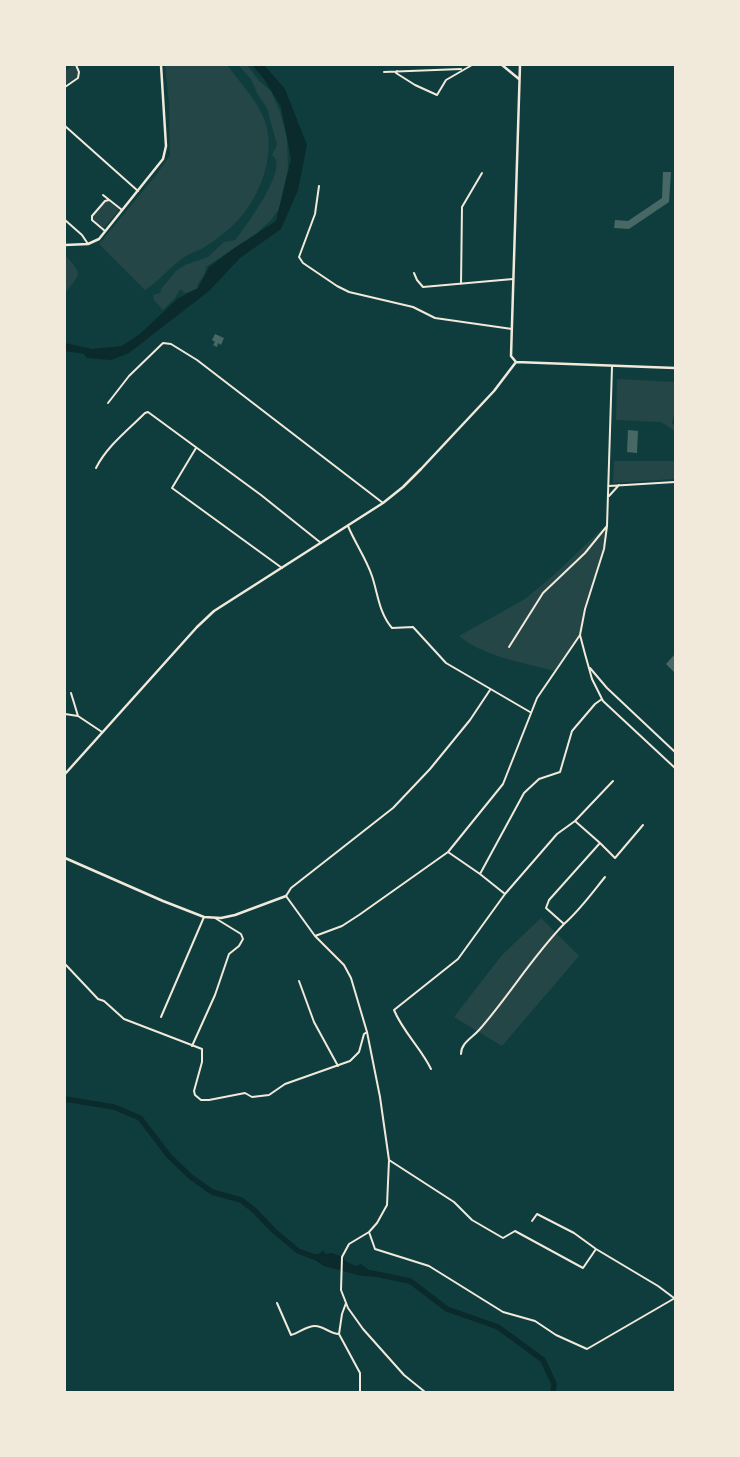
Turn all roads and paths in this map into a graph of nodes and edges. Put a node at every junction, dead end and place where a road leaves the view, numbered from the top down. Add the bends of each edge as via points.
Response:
1 (76, 65) edge
2 (160, 65) edge
3 (472, 65) edge
4 (502, 65) edge
5 (520, 65) edge
6 (463, 69) junction
7 (397, 71) junction
8 (384, 72) dead end
9 (519, 78) junction
10 (65, 87) edge
11 (65, 126) edge
12 (482, 173) dead end
13 (319, 186) dead end
14 (138, 191) junction
15 (103, 195) dead end
16 (110, 200) junction
17 (122, 210) junction
18 (65, 220) edge
19 (105, 231) junction
20 (88, 244) junction
21 (65, 245) edge
22 (414, 273) dead end
23 (513, 279) junction
24 (460, 284) junction
25 (512, 329) junction
26 (516, 362) junction
27 (612, 367) junction
28 (675, 368) edge
29 (108, 403) dead end
30 (197, 448) junction
31 (96, 468) dead end
32 (675, 482) edge
33 (608, 486) junction
34 (619, 486) junction
35 (608, 497) junction
36 (383, 503) junction
37 (348, 526) junction
38 (607, 526) junction
39 (320, 543) junction
40 (282, 568) junction
41 (580, 635) junction
42 (509, 647) dead end
43 (589, 667) junction
44 (490, 690) junction
45 (71, 693) dead end
46 (602, 699) junction
47 (530, 712) junction
48 (65, 714) edge
49 (78, 716) junction
50 (102, 732) junction
51 (675, 752) edge
52 (675, 768) edge
53 (65, 774) edge
54 (612, 781) dead end
55 (575, 821) junction
56 (643, 825) dead end
57 (600, 843) junction
58 (448, 852) junction
59 (65, 858) edge
60 (480, 874) junction
61 (606, 877) dead end
62 (505, 894) junction
63 (286, 896) junction
64 (204, 917) junction
65 (214, 918) junction
66 (564, 924) junction
67 (315, 936) junction
68 (65, 964) edge
69 (299, 981) dead end
70 (161, 1018) dead end
71 (367, 1032) junction
72 (192, 1046) junction
73 (460, 1054) dead end
74 (338, 1066) junction
75 (431, 1069) dead end
76 (389, 1160) junction
77 (532, 1221) dead end
78 (369, 1232) junction
79 (596, 1250) junction
80 (674, 1298) edge
81 (278, 1303) dead end
82 (346, 1304) junction
83 (339, 1334) junction
84 (360, 1392) edge
85 (425, 1392) edge

1 - 10 street via 78,78
2 - 14 street via 166,152
3 - 6 street
4 - 9 street
5 - 9 street
6 - 7 street
6 - 7 street via 446,80 437,95 414,85
7 - 8 street
9 - 23 street
11 - 14 street
12 - 24 street via 462,207
13 - 25 street via 315,214 299,257 302,263 349,292 412,307 435,318
14 - 17 street
15 - 16 street
16 - 17 street
16 - 19 street via 105,201 92,216 92,220
17 - 19 street
18 - 20 street
19 - 20 street
20 - 21 street
22 - 24 street via 423,287
23 - 24 street
23 - 25 street
25 - 26 street via 511,356
26 - 27 street
26 - 36 street via 494,391 421,469
27 - 28 street
27 - 33 street
29 - 36 street via 163,344 171,344 197,360
30 - 31 street via 148,412 120,438
30 - 39 street
30 - 40 street via 172,488
32 - 34 street
33 - 34 street
33 - 35 street
34 - 35 street
35 - 38 street
36 - 37 street
37 - 39 street
37 - 44 street via 363,553 386,621 392,628 413,627 446,663
38 - 41 street via 604,549
38 - 42 street via 543,593
39 - 40 street
40 - 50 street via 214,611
41 - 43 street
41 - 47 street
43 - 46 street
43 - 51 street
44 - 47 street
44 - 63 street via 470,720 403,798 291,888
45 - 49 street
46 - 52 street
46 - 60 street via 572,731 560,772 539,778 524,793
47 - 58 street via 503,784
48 - 49 street
49 - 50 street
50 - 53 street
54 - 55 street
55 - 57 street
55 - 62 street via 557,834
56 - 57 street via 615,858
57 - 66 street via 549,900 546,908
58 - 60 street
58 - 67 street via 360,916
59 - 64 street
60 - 62 street
61 - 66 street
62 - 75 street via 458,960 394,1010
63 - 65 street via 236,915
63 - 67 street
64 - 65 street
64 - 70 street
65 - 72 street via 241,934 242,939 229,954
66 - 73 street via 479,1030 464,1044
67 - 71 street via 344,965
68 - 72 street via 98,999 124,1019
69 - 74 street via 314,1022
71 - 74 street via 357,1056
71 - 76 street
72 - 74 street via 202,1049 202,1062 194,1086 195,1095 201,1100 245,1093 261,1097 285,1084
76 - 78 street via 387,1205
76 - 79 street via 454,1202 472,1220 503,1238 515,1231 584,1268
77 - 79 street via 537,1214 574,1233
78 - 80 street via 374,1249 429,1266 503,1312 535,1321 556,1335 588,1349
78 - 82 street via 349,1244 342,1257 341,1290
79 - 80 street
81 - 83 street via 291,1334 313,1326
82 - 83 street
82 - 85 street via 404,1376
83 - 84 street via 360,1373

